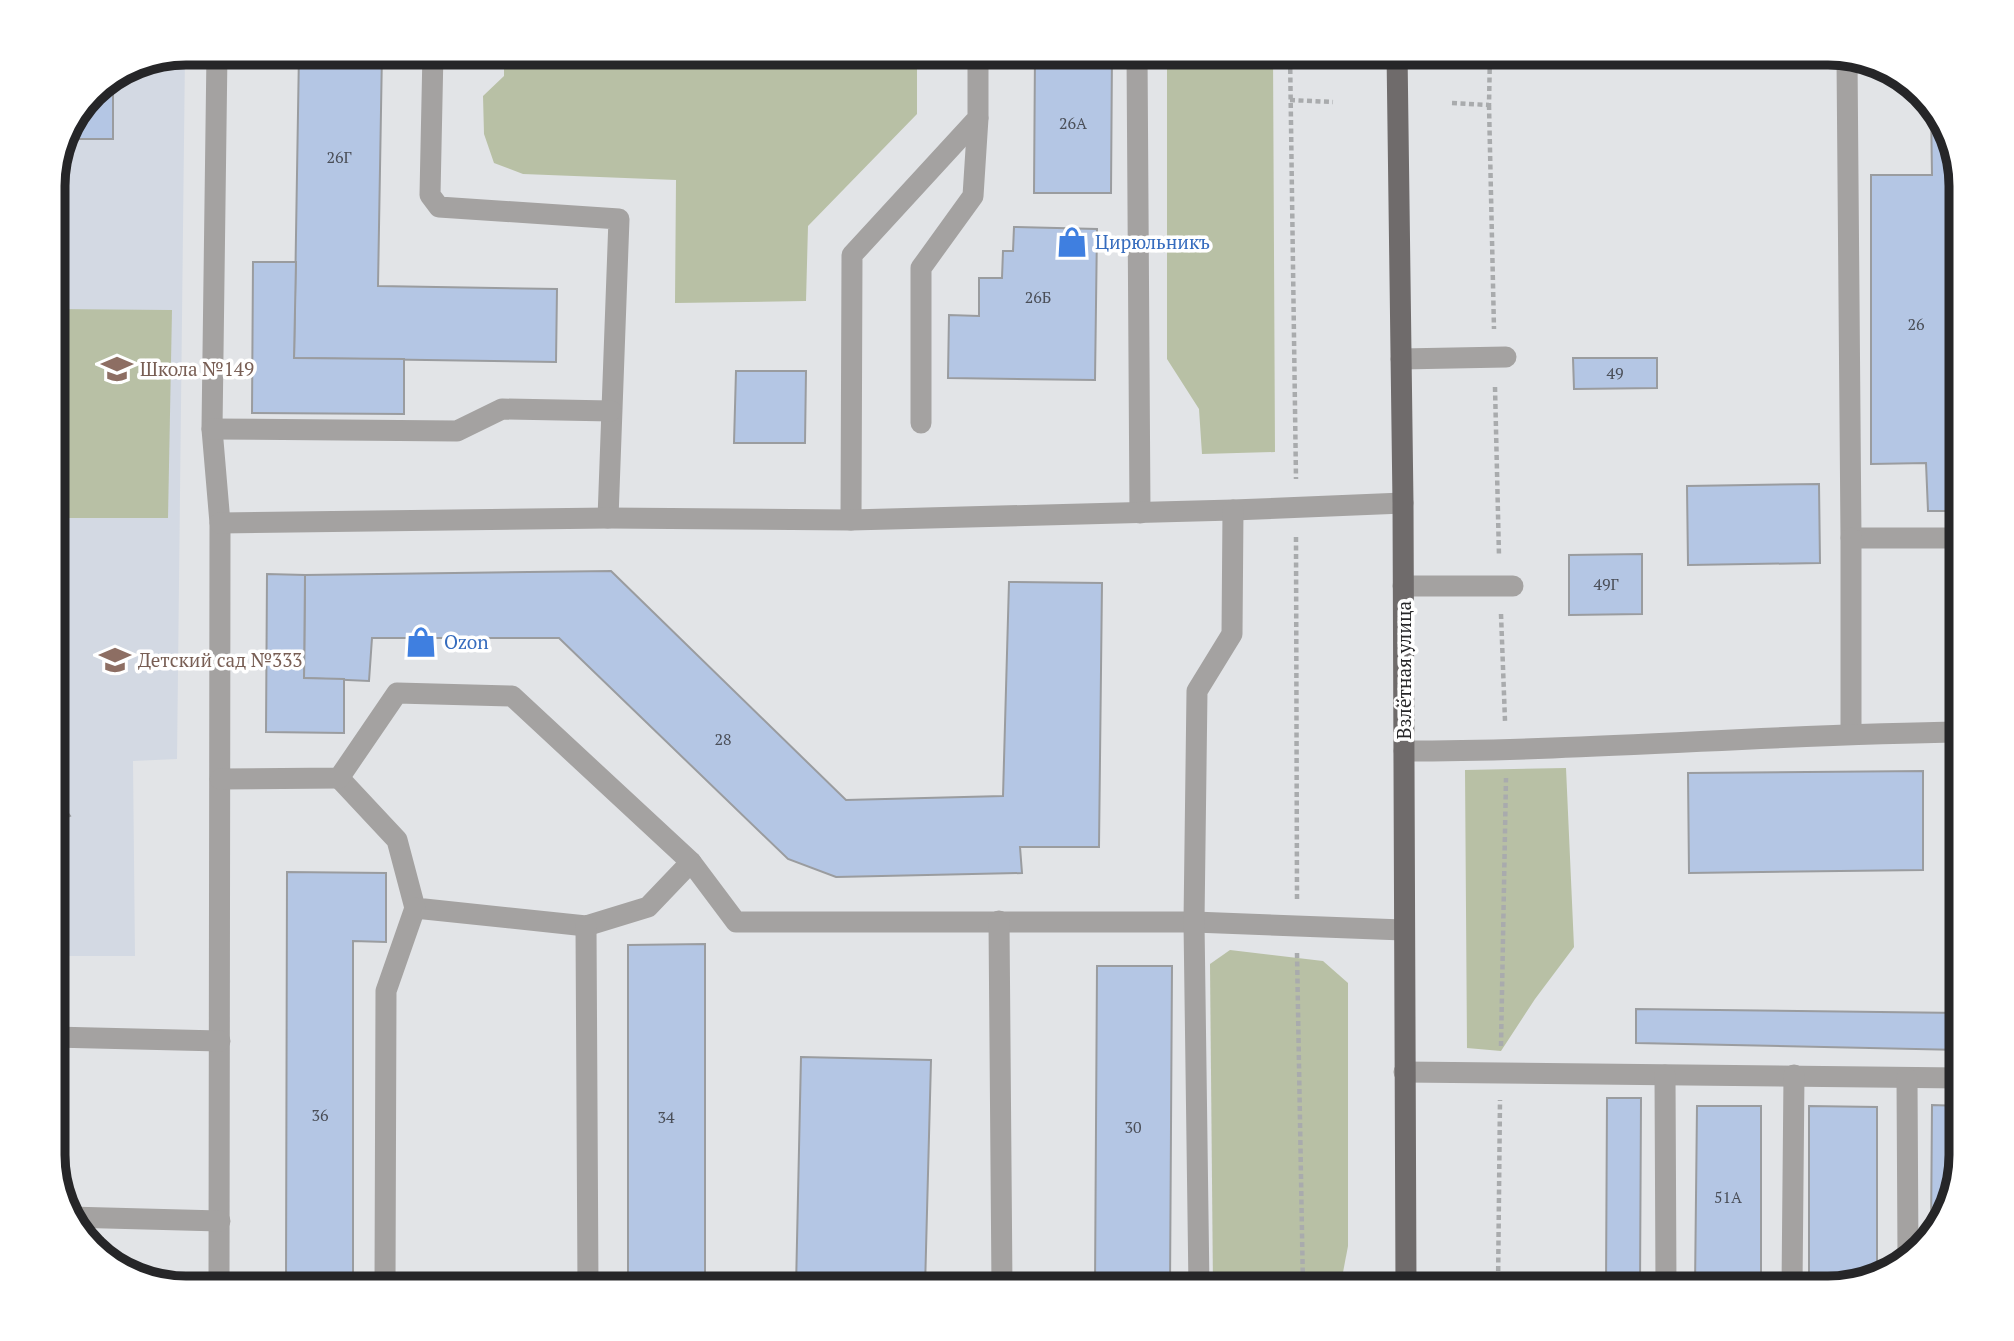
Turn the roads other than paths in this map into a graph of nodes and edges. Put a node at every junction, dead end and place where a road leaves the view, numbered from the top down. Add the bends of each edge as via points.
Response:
1 (217, 65) edge
2 (433, 65) edge
3 (978, 65) edge
4 (1137, 65) edge
5 (1397, 65) edge
6 (1847, 67) edge
7 (978, 118) junction
8 (1500, 357) road end
9 (1401, 359) junction
10 (611, 411) junction
11 (921, 423) dead end
12 (212, 429) junction
13 (1403, 503) junction
14 (1234, 510) junction
15 (1140, 513) junction
16 (608, 518) junction
17 (851, 520) junction
18 (220, 523) junction
19 (1851, 538) junction
20 (1949, 538) edge
21 (1403, 586) junction
22 (1507, 586) road end
23 (1949, 732) edge
24 (1851, 733) junction
25 (1404, 751) junction
26 (339, 778) junction
27 (220, 779) junction
28 (691, 862) junction
29 (415, 908) junction
30 (999, 921) junction
31 (1194, 922) junction
32 (586, 926) junction
33 (1403, 930) junction
34 (65, 1037) edge
35 (220, 1041) junction
36 (1404, 1072) junction
37 (1665, 1075) junction
38 (1794, 1075) junction
39 (1907, 1077) junction
40 (1949, 1078) edge
41 (82, 1217) edge
42 (220, 1221) junction
43 (1908, 1246) edge
44 (219, 1276) edge
45 (385, 1276) edge
46 (588, 1276) edge
47 (1002, 1276) edge
48 (1199, 1276) edge
49 (1406, 1276) edge
50 (1666, 1276) edge
51 (1792, 1276) edge

1 - 12 lane
2 - 10 lane via 430,195 439,207 619,219
3 - 7 lane
4 - 15 lane
5 - 9 main road, Взлётная улица
6 - 19 lane
7 - 11 lane via 973,196 921,268
7 - 17 lane via 852,255
8 - 9 lane
9 - 13 main road, Взлётная улица
10 - 12 lane via 502,409 457,431
10 - 16 lane
12 - 18 lane
13 - 14 lane
13 - 21 main road, Взлётная улица
14 - 15 lane
14 - 31 lane via 1232,634 1197,691
15 - 17 lane
16 - 17 lane
16 - 18 lane
18 - 27 lane
19 - 20 lane
19 - 24 lane
21 - 22 lane
21 - 25 main road, Взлётная улица
23 - 24 lane
24 - 25 lane via 1506,751
25 - 33 main road, Взлётная улица
26 - 27 lane
26 - 28 lane via 397,693 512,696
26 - 29 lane via 397,840
27 - 35 lane
28 - 30 lane via 736,922
28 - 32 lane via 648,907
29 - 32 lane
29 - 45 lane via 386,991
30 - 31 lane
30 - 47 lane
31 - 33 lane
31 - 48 lane
32 - 46 lane
33 - 36 main road, Взлётная улица
34 - 35 lane
35 - 42 lane
36 - 37 lane
36 - 49 main road, Взлётная улица
37 - 38 lane
37 - 50 lane
38 - 39 lane
38 - 51 lane
39 - 40 lane
39 - 43 lane
41 - 42 lane
42 - 44 lane

